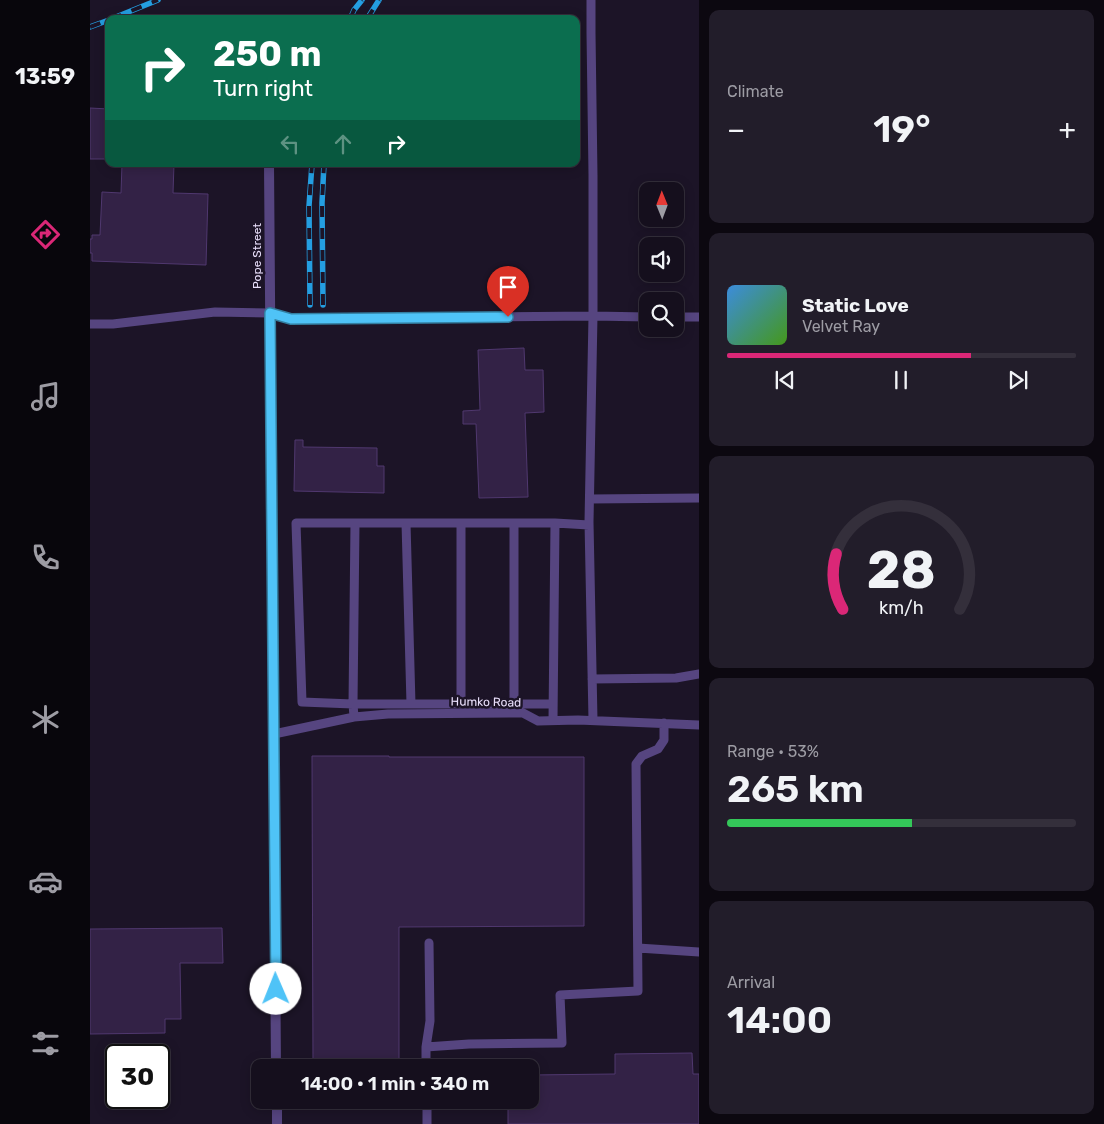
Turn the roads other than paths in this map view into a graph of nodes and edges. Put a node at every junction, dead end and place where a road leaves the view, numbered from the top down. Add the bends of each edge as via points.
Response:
1 (591, 0) edge
2 (269, 167) edge
3 (270, 313) junction
4 (593, 316) junction
5 (639, 316) edge
6 (684, 317) edge
7 (699, 317) edge
8 (90, 324) edge
9 (699, 498) edge
10 (590, 499) junction
11 (355, 523) junction
12 (406, 523) junction
13 (461, 523) junction
14 (514, 523) junction
15 (555, 523) junction
16 (589, 525) junction
17 (699, 674) edge
18 (592, 679) junction
19 (353, 704) junction
20 (410, 704) junction
21 (461, 704) junction
22 (514, 704) junction
23 (553, 704) junction
24 (354, 717) junction
25 (553, 720) junction
26 (592, 720) junction
27 (664, 723) junction
28 (699, 725) edge
29 (274, 734) junction
30 (429, 943) dead end
31 (638, 948) junction
32 (699, 952) edge
33 (426, 1047) junction
34 (276, 1059) edge
35 (426, 1059) edge
36 (277, 1109) edge
37 (427, 1109) edge
38 (277, 1124) edge
39 (428, 1124) edge

1 - 4 lane
2 - 3 street, Pope Street
3 - 4 lane via 291,319
3 - 8 lane via 215,312
3 - 29 street, Pope Street
4 - 5 lane
4 - 10 lane
6 - 7 lane
9 - 10 lane
10 - 16 lane
11 - 12 lane
11 - 19 lane
11 - 19 lane via 296,523 302,702
12 - 13 lane
12 - 20 lane
13 - 14 lane
13 - 21 lane
14 - 15 lane
14 - 22 lane
15 - 16 lane
15 - 23 lane
16 - 18 lane
17 - 18 lane via 676,678
18 - 26 lane
19 - 20 lane
19 - 24 lane
20 - 21 lane
21 - 22 lane
22 - 23 lane
23 - 25 lane
24 - 25 lane, Humko Road via 523,713 538,721
24 - 29 lane, Humko Road
25 - 26 lane, Humko Road
26 - 27 lane, Humko Road
27 - 28 lane, Humko Road
27 - 31 lane via 664,740 658,749 642,756 636,764
29 - 34 street, Pope Street
30 - 33 lane via 430,1021
31 - 32 lane
31 - 33 lane via 638,991 560,995 562,1043
33 - 35 lane
36 - 38 street
37 - 39 lane

